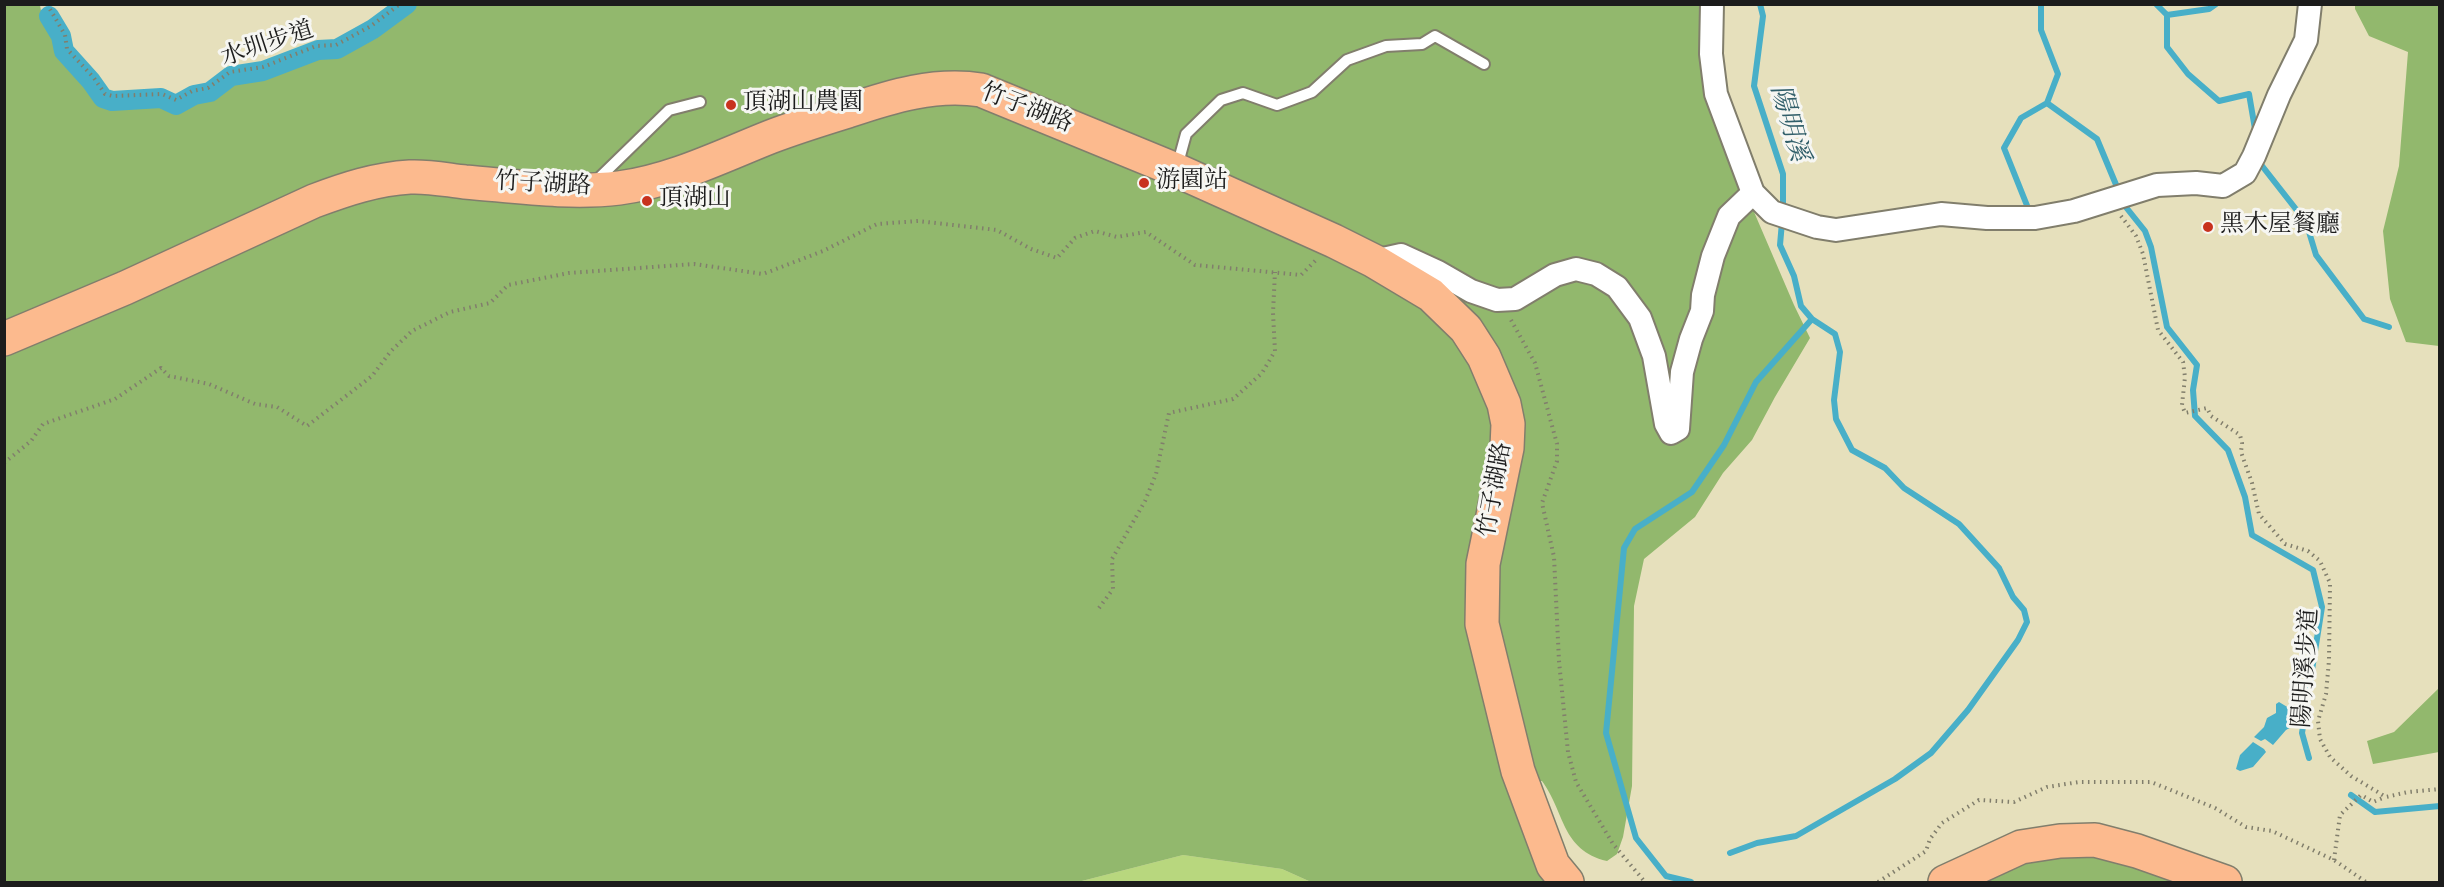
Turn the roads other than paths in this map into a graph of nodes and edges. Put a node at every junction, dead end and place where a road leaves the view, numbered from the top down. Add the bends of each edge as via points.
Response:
1 (1712, 4) edge
2 (2310, 4) edge
3 (1484, 64) dead end
4 (700, 102) dead end
5 (1176, 170) junction
6 (587, 190) junction
7 (1753, 193) junction
8 (1374, 261) junction
9 (4, 339) edge
10 (1559, 877) edge
11 (1945, 882) edge
12 (2225, 882) edge

1 - 7 street via 1710,54 1716,94
2 - 7 street via 2306,40 2245,173 2223,186 2157,185 2074,211 2035,218 1941,214 1836,230 1782,215
3 - 5 lane via 1435,36 1422,44 1386,46 1347,60 1312,93 1277,105 1243,93 1221,100 1186,134
4 - 6 lane via 669,110
5 - 6 main road, 竹子湖路 via 981,90 962,87 933,88 876,101 656,179 620,188
5 - 8 main road, 竹子湖路
6 - 9 main road, 竹子湖路 via 413,177 344,189
7 - 8 street via 1729,216 1713,256 1702,311 1682,372 1677,429 1671,433 1654,356 1640,318 1617,287 1596,274 1576,269 1515,299 1497,300 1401,255
8 - 10 main road, 竹子湖路 via 1431,295 1466,329 1484,357 1504,404 1507,448 1483,564 1482,624 1518,771
11 - 12 main road via 2021,847 2095,840

